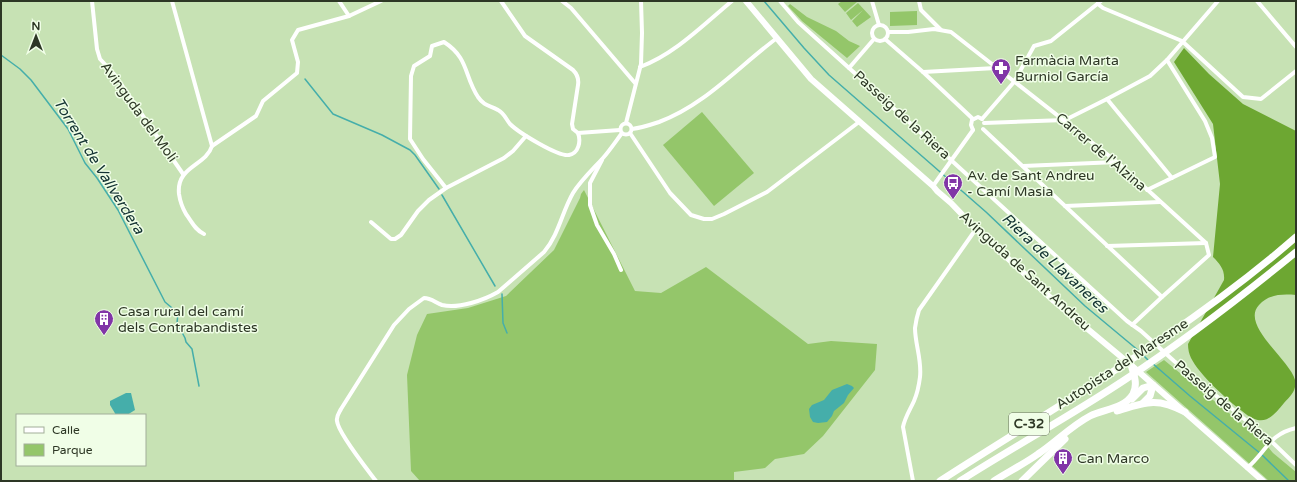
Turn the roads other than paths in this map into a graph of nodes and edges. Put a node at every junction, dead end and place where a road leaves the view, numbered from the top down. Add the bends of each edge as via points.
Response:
1 (92, 1) edge
2 (172, 1) edge
3 (339, 1) edge
4 (381, 1) edge
5 (501, 1) edge
6 (562, 1) edge
7 (641, 1) edge
8 (732, 1) edge
9 (746, 1) edge
10 (780, 1) edge
11 (872, 1) edge
12 (919, 1) edge
13 (1218, 1) edge
14 (1258, 1) edge
15 (1099, 2) edge
16 (349, 16) junction
17 (878, 25) junction
18 (941, 30) junction
19 (888, 32) junction
20 (777, 38) junction
21 (874, 39) junction
22 (885, 39) junction
23 (1182, 41) junction
24 (1296, 47) edge
25 (1167, 60) junction
26 (640, 67) junction
27 (849, 68) junction
28 (996, 68) junction
29 (1296, 71) edge
30 (923, 72) junction
31 (1014, 82) junction
32 (635, 83) junction
33 (1107, 99) junction
34 (973, 119) junction
35 (1064, 120) junction
36 (983, 121) junction
37 (626, 122) junction
38 (858, 122) junction
39 (982, 129) junction
40 (973, 130) junction
41 (621, 131) junction
42 (631, 131) junction
43 (578, 133) junction
44 (526, 136) junction
45 (212, 146) junction
46 (604, 156) junction
47 (951, 160) junction
48 (1117, 162) junction
49 (1023, 166) junction
50 (184, 174) junction
51 (1172, 178) junction
52 (933, 186) junction
53 (446, 188) junction
54 (1147, 190) junction
55 (1161, 202) junction
56 (1065, 206) junction
57 (371, 222) dead end
58 (976, 229) junction
59 (204, 234) dead end
60 (1296, 237) edge
61 (1206, 243) junction
62 (1107, 246) junction
63 (1296, 252) edge
64 (621, 270) dead end
65 (1162, 297) junction
66 (1132, 325) junction
67 (1131, 365) junction
68 (1153, 384) junction
69 (1142, 403) junction
70 (1124, 404) junction
71 (1185, 412) junction
72 (1296, 428) edge
73 (1271, 441) junction
74 (1296, 465) edge
75 (1247, 468) junction
76 (376, 481) edge
77 (913, 481) edge
78 (940, 481) edge
79 (960, 481) edge
80 (994, 481) edge
81 (1022, 481) edge
82 (1262, 481) edge

1 - 50 street, Avinguda del Molí via 100,59 114,74
2 - 45 street
3 - 16 street
4 - 16 street
5 - 43 street via 525,36 577,74 578,85 572,124
6 - 32 street via 571,8
7 - 26 street
8 - 26 street via 668,53
9 - 20 street, Avinguda de Sant Andreu
10 - 27 street, Passeig de la Riera via 798,22
11 - 17 street
12 - 18 street via 921,10
13 - 23 street
14 - 24 street
15 - 23 street via 1103,8
15 - 31 street via 1051,41 1034,46
16 - 45 street via 298,30 292,40 298,62 297,73 263,101 256,116
17 - 19 street via 885,26
17 - 21 street via 872,31
18 - 19 street, Carrer de l'Alzina
18 - 28 street, Carrer de l'Alzina via 951,32
19 - 22 street
20 - 38 street, Avinguda de Sant Andreu via 811,79
20 - 42 street via 694,104 670,118
21 - 22 street
21 - 27 street
22 - 30 street
23 - 25 street
23 - 29 street via 1243,97 1260,99
25 - 33 street via 1150,76
25 - 51 street via 1205,121 1212,138 1215,157
26 - 32 street
27 - 47 street, Passeig de la Riera
28 - 30 street
28 - 31 street, Carrer de l'Alzina
30 - 34 street
31 - 35 street, Carrer de l'Alzina
31 - 36 street
32 - 37 street
33 - 35 street
33 - 51 street
34 - 36 street via 978,117
34 - 40 street
35 - 36 street
35 - 48 street, Carrer de l'Alzina
36 - 39 street
37 - 41 street via 622,125
37 - 42 street via 630,125
38 - 42 street via 767,192 712,219 691,215 670,193
38 - 52 street, Avinguda de Sant Andreu
39 - 40 street
39 - 49 street
40 - 47 street
41 - 42 street via 624,134
41 - 43 street
41 - 46 street
43 - 44 street via 580,143 576,151 569,154 554,151
44 - 53 street via 504,158
44 - 53 street via 510,124 498,110 489,107 478,98 463,60 452,47 444,42 432,46 430,56 414,66 411,76 410,139
45 - 50 street via 211,152
46 - 64 street via 590,183 590,205
46 - 76 street via 573,193 550,245 498,292 478,301 454,305 444,305 424,298 394,325 336,420 345,439
47 - 52 street
47 - 66 street, Passeig de la Riera
48 - 49 street
48 - 54 street, Carrer de l'Alzina
49 - 56 street
50 - 59 street via 178,187 180,201 198,231
51 - 54 street
52 - 58 street, Avinguda de Sant Andreu
53 - 57 street via 425,203 397,238 391,239
54 - 55 street, Carrer de l'Alzina
55 - 56 street
55 - 61 street, Carrer de l'Alzina
56 - 62 street
58 - 67 street, Avinguda de Sant Andreu
58 - 77 street via 919,310 916,319 920,376 914,401 903,427
60 - 78 highway, Autopista del Maresme / C-32 via 1184,324 1119,369
61 - 62 street
61 - 65 street via 1209,255
62 - 65 street
63 - 79 highway, Autopista del Maresme / C-32 via 1258,283 1126,379
65 - 66 street
66 - 73 street, Passeig de la Riera
67 - 68 street, Avinguda de Sant Andreu
67 - 70 highway via 1135,376 1135,388
68 - 69 highway via 1150,396
68 - 70 highway, C-32 via 1143,388
68 - 71 street, Avinguda de Sant Andreu
69 - 71 highway, C-32 via 1160,402
69 - 81 highway, C-32 via 1101,416 1081,426
70 - 80 highway, C-32 via 1082,420 1037,455
71 - 75 street, Avinguda de Sant Andreu
72 - 73 street
73 - 74 street, Passeig de la Riera
73 - 75 street
75 - 82 street, Avinguda de Sant Andreu

